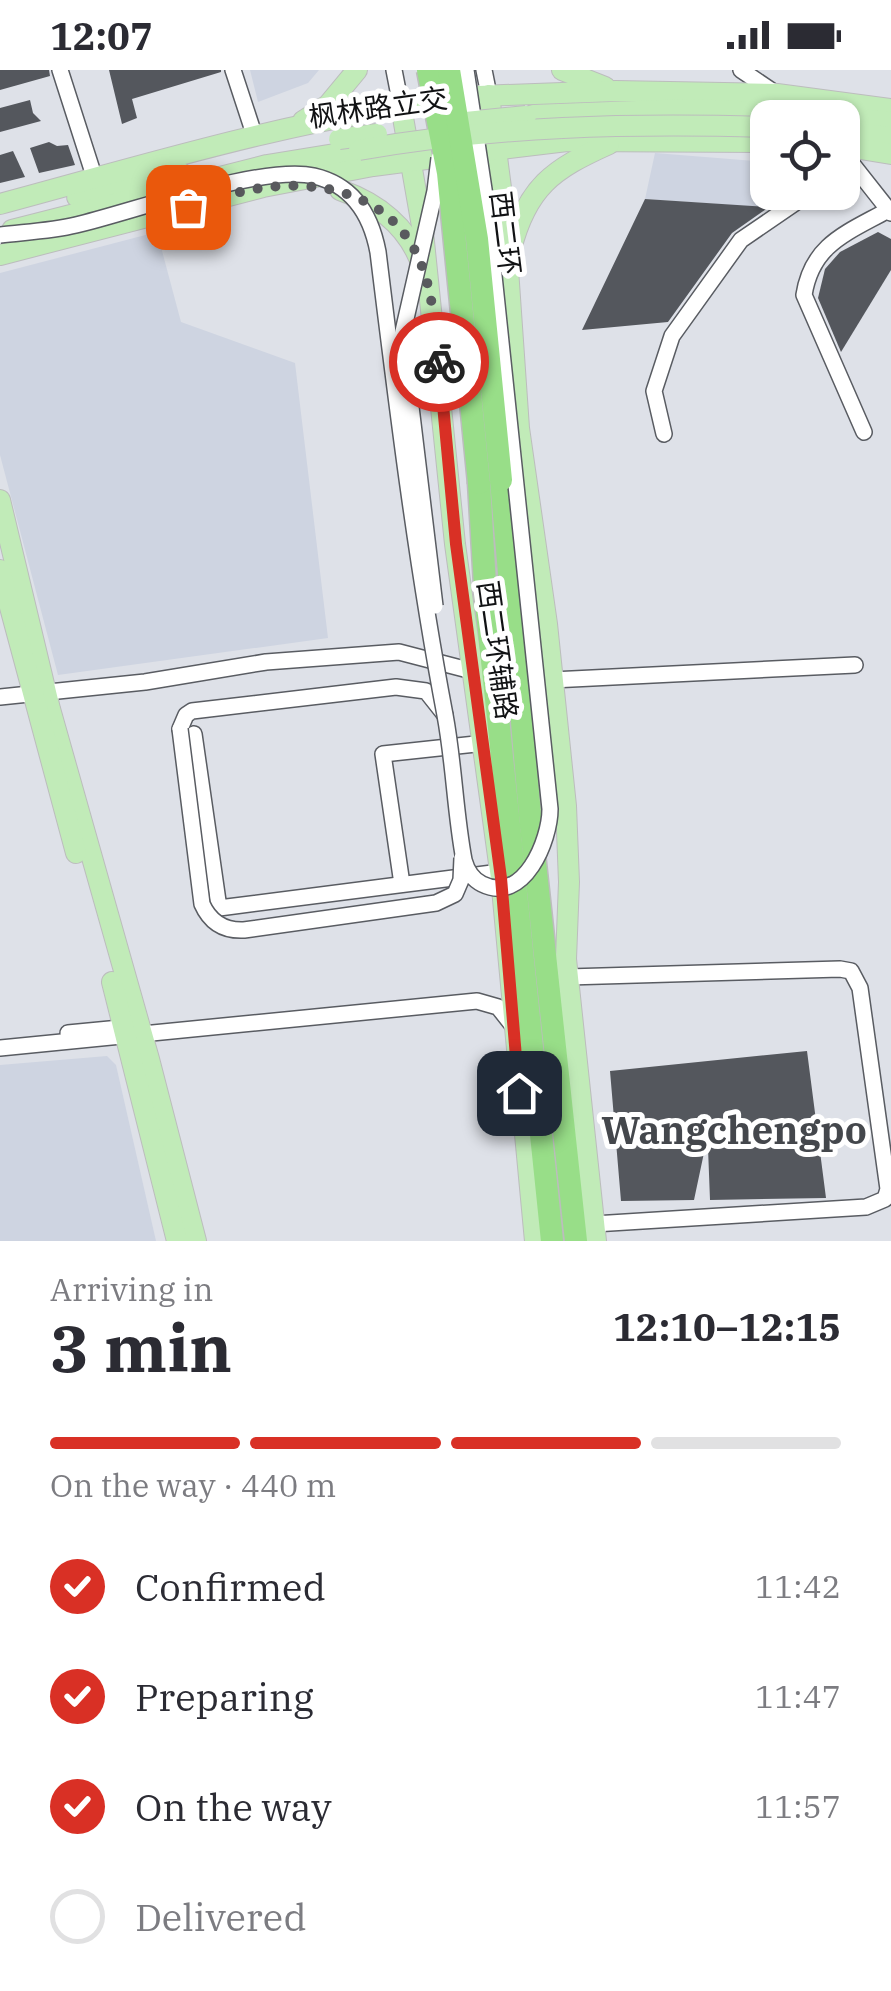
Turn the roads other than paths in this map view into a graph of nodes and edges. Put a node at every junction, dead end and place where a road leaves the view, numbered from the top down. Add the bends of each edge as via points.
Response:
1 (64, 70) edge
2 (232, 70) edge
3 (241, 70) edge
4 (358, 70) edge
5 (394, 70) edge
6 (428, 70) edge
7 (449, 70) edge
8 (466, 70) edge
9 (484, 70) edge
10 (562, 70) edge
11 (741, 70) edge
12 (616, 91) junction
13 (777, 94) junction
14 (489, 95) junction
15 (401, 106) junction
16 (891, 109) edge
17 (891, 122) edge
18 (439, 124) junction
19 (750, 127) edge
20 (283, 130) junction
21 (860, 134) edge
22 (258, 136) junction
23 (891, 137) edge
24 (617, 140) junction
25 (750, 142) edge
26 (497, 149) junction
27 (891, 154) edge
28 (860, 157) edge
29 (411, 161) junction
30 (860, 176) edge
31 (98, 178) junction
32 (263, 188) junction
33 (0, 204) edge
34 (785, 210) edge
35 (889, 211) edge
36 (0, 217) edge
37 (0, 234) edge
38 (0, 255) edge
39 (506, 270) junction
40 (428, 290) junction
41 (405, 327) junction
42 (392, 371) junction
43 (864, 432) dead end
44 (664, 434) dead end
45 (490, 482) junction
46 (0, 500) edge
47 (0, 570) edge
48 (855, 665) dead end
49 (472, 671) junction
50 (552, 680) junction
51 (38, 693) junction
52 (0, 698) edge
53 (445, 716) junction
54 (194, 734) dead end
55 (484, 742) junction
56 (462, 850) junction
57 (500, 872) junction
58 (402, 884) junction
59 (568, 977) junction
60 (510, 978) junction
61 (514, 1029) junction
62 (132, 1031) junction
63 (0, 1038) edge
64 (0, 1048) edge
65 (595, 1232) edge
66 (177, 1241) edge
67 (196, 1241) edge
68 (535, 1241) edge
69 (552, 1241) edge
70 (576, 1241) edge

1 - 31 street
2 - 22 street
3 - 22 street
4 - 20 main road via 328,105
5 - 15 street, 西二环辅路
6 - 18 highway, 西二环, bridge
7 - 45 highway, 西二环, bridge via 475,220
8 - 56 street, bridge via 487,209 550,809 542,849 508,886 480,883 466,868
9 - 14 street
10 - 12 main road
11 - 13 street
12 - 13 main road
12 - 14 main road
13 - 16 main road
14 - 15 main road
14 - 26 main road, 西二环辅路
15 - 20 main road
15 - 29 main road, 西二环辅路
17 - 36 main road, 枫林路立交, bridge via 689,109 468,122 269,152
18 - 41 street, bridge via 435,191
18 - 45 highway, 西二环, bridge
19 - 37 main road, 枫林路立交, bridge via 625,124 394,144 267,165
20 - 22 main road
21 - 23 main road
22 - 31 main road
24 - 25 main road
24 - 26 main road
24 - 39 main road via 548,179 521,216
26 - 29 main road
26 - 39 main road, 西二环辅路
27 - 28 main road
29 - 32 main road
29 - 40 main road, 西二环辅路
30 - 35 street
31 - 33 main road
32 - 38 main road
32 - 40 main road via 339,189 376,207 408,238
34 - 44 street via 741,240 672,336 654,391
35 - 43 street via 829,243 807,276 804,295
37 - 42 street, bridge via 71,226 264,177 301,173 325,179 360,204 374,231
39 - 50 main road, 西二环辅路
40 - 49 main road, 西二环辅路
41 - 42 street, bridge
41 - 53 street, bridge
42 - 53 street, bridge
45 - 69 highway, 西二环 via 488,620
45 - 70 highway, 西二环
46 - 51 main road
47 - 51 main road
48 - 50 street
49 - 51 street via 399,652
49 - 55 main road, 西二环辅路
50 - 59 main road, 西二环辅路 via 568,838
51 - 52 street
51 - 62 main road
53 - 56 street, bridge
53 - 56 street, bridge via 432,696 410,687 186,715 180,730 202,904 219,925 236,930 436,903 458,887
54 - 58 street via 220,908
55 - 57 main road, 西二环辅路
55 - 58 street via 383,754
57 - 58 street
57 - 60 main road, 西二环辅路
59 - 65 main road, 西二环辅路
59 - 65 street via 851,972 860,988 888,1189 885,1199 866,1207
60 - 61 main road, 西二环辅路
60 - 62 street via 486,994
61 - 62 street via 498,1007 477,1001
61 - 68 main road, 西二环辅路
62 - 63 street
62 - 64 street
62 - 66 main road
62 - 67 main road

